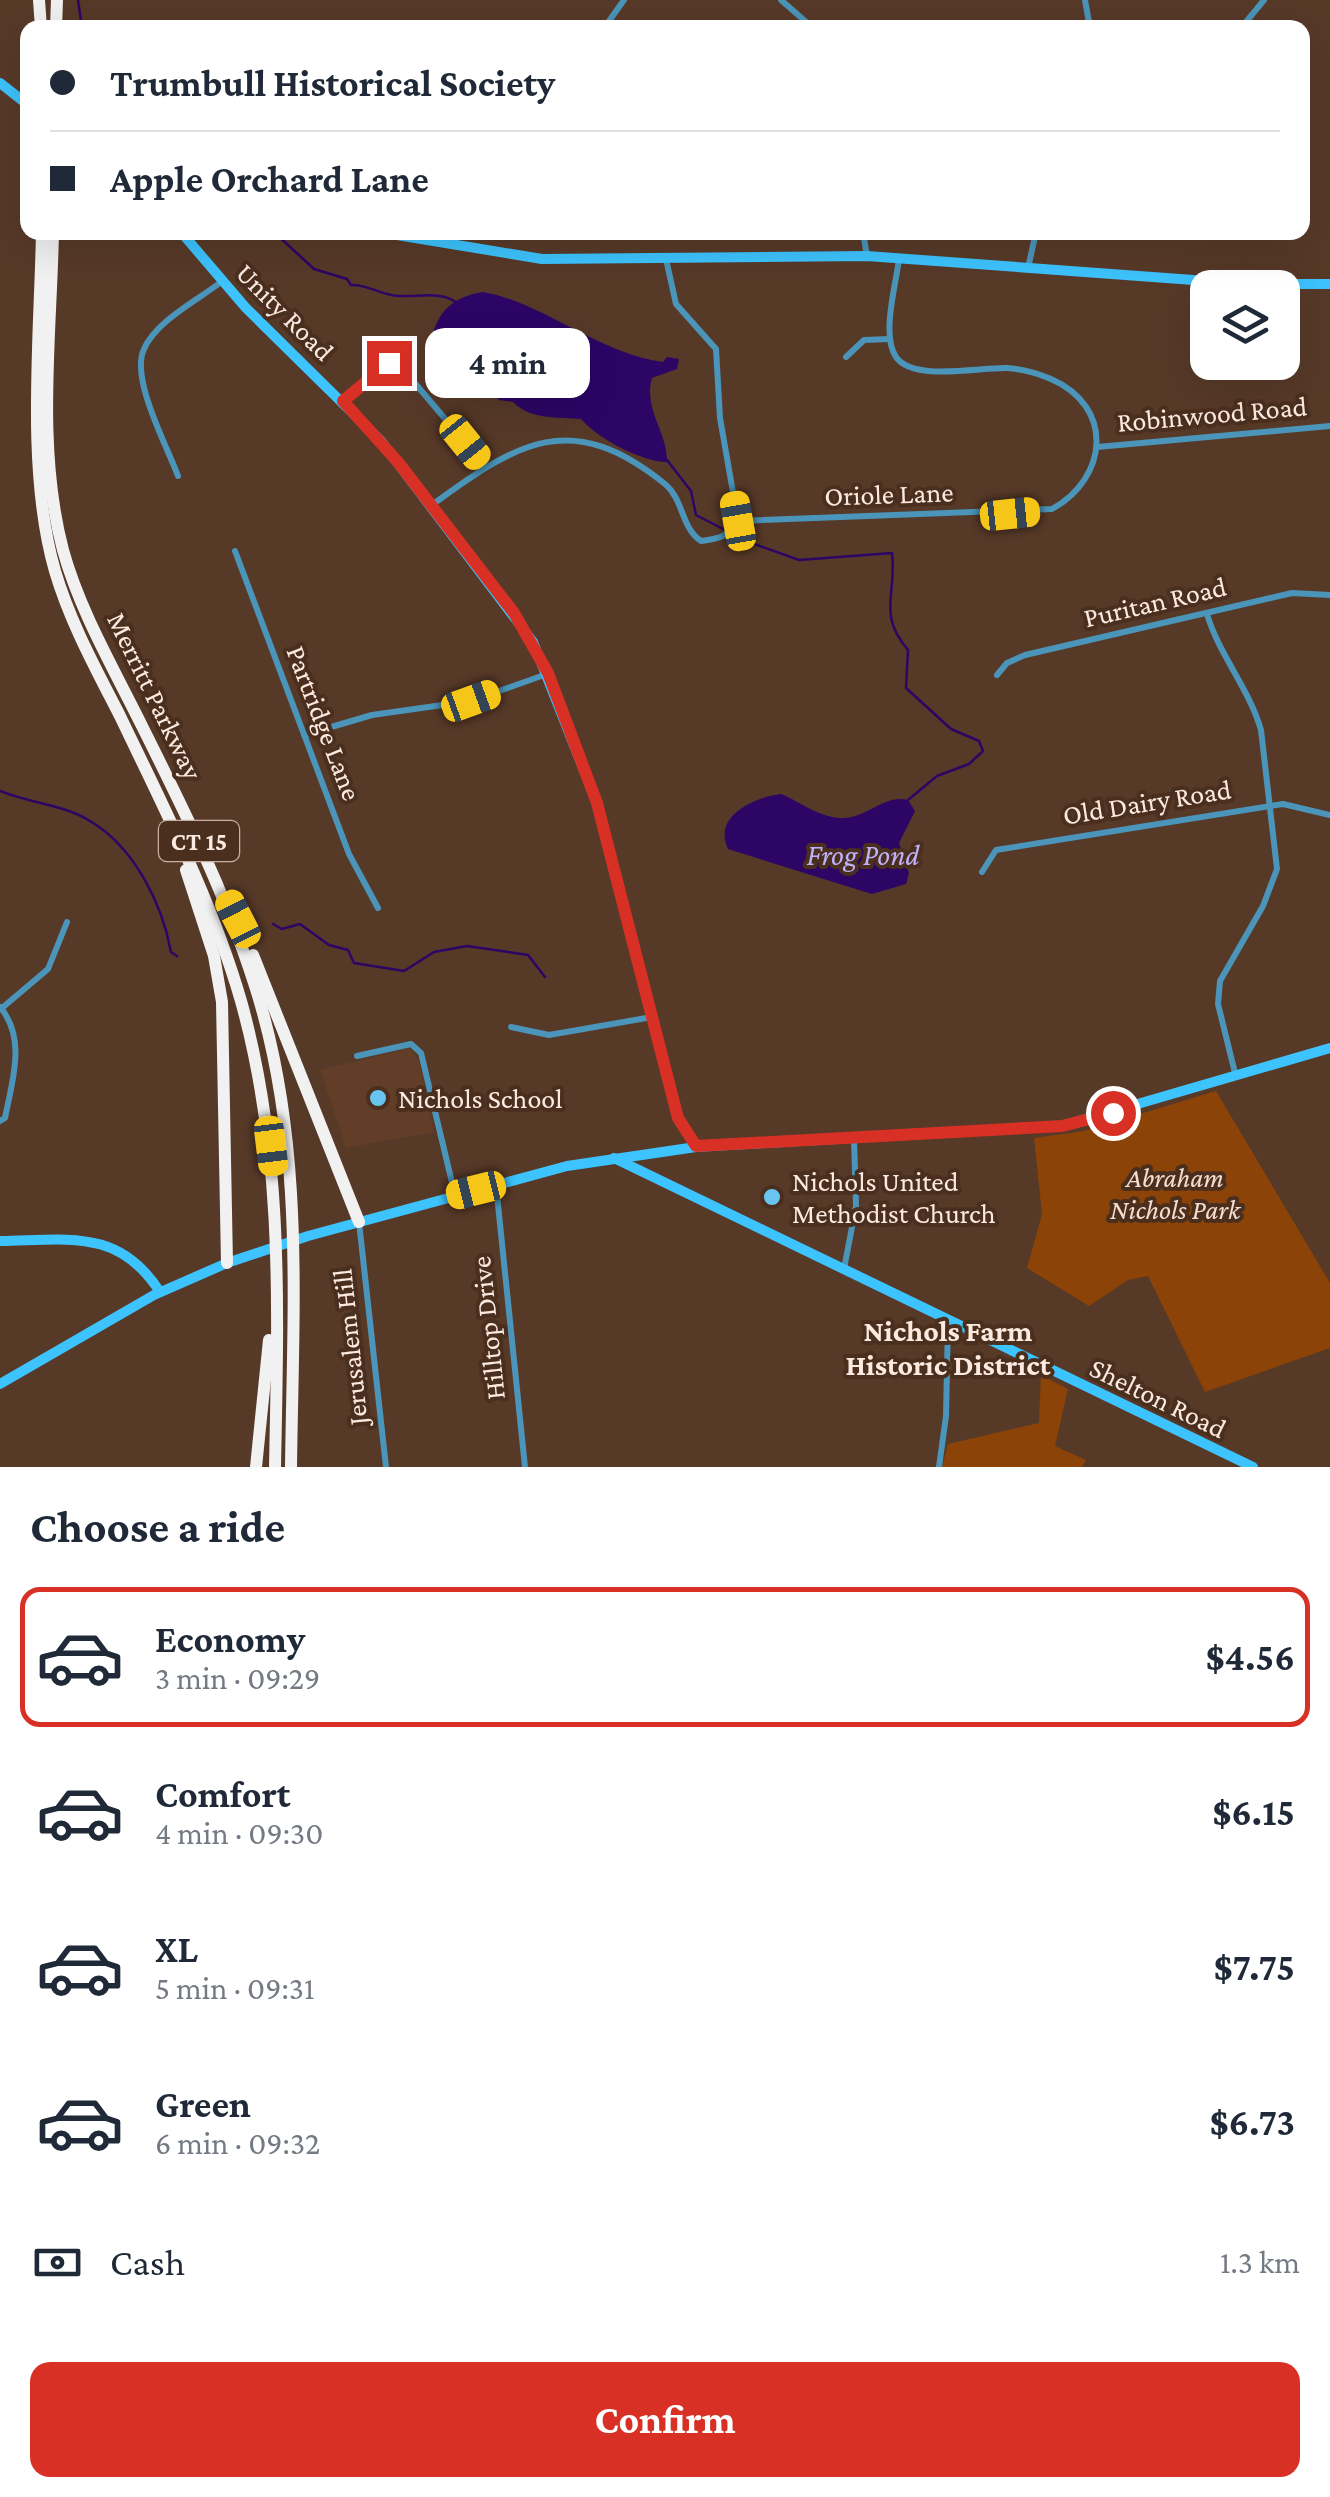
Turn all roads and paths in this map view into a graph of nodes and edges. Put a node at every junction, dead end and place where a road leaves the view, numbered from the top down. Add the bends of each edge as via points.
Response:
1 (782, 0) edge
2 (1264, 0) edge
3 (804, 20) edge
4 (1248, 20) edge
5 (0, 83) edge
6 (20, 99) edge
7 (42, 240) edge
8 (52, 240) edge
9 (187, 240) edge
10 (429, 240) edge
11 (864, 240) edge
12 (1034, 240) edge
13 (866, 256) junction
14 (666, 258) junction
15 (899, 258) junction
16 (1028, 268) junction
17 (221, 282) junction
18 (1330, 284) edge
19 (890, 339) junction
20 (846, 357) dead end
21 (343, 401) junction
22 (1330, 426) edge
23 (1097, 448) junction
24 (485, 466) junction
25 (178, 476) dead end
26 (432, 505) junction
27 (738, 521) junction
28 (235, 550) dead end
29 (1330, 595) edge
30 (1207, 614) junction
31 (548, 673) junction
32 (997, 674) dead end
33 (303, 735) junction
34 (1270, 806) junction
35 (1330, 815) edge
36 (171, 825) junction
37 (982, 872) dead end
38 (219, 882) junction
39 (378, 908) dead end
40 (67, 922) dead end
41 (1, 1008) edge
42 (652, 1017) junction
43 (511, 1027) dead end
44 (1330, 1048) edge
45 (357, 1056) dead end
46 (1236, 1078) junction
47 (678, 1118) junction
48 (0, 1121) edge
49 (854, 1136) junction
50 (696, 1146) junction
51 (673, 1148) junction
52 (613, 1158) junction
53 (496, 1185) junction
54 (455, 1195) junction
55 (359, 1222) junction
56 (0, 1241) edge
57 (228, 1263) junction
58 (843, 1270) junction
59 (278, 1288) junction
60 (160, 1292) junction
61 (948, 1322) junction
62 (0, 1384) edge
63 (256, 1467) edge
64 (275, 1467) edge
65 (295, 1467) edge
66 (386, 1467) edge
67 (525, 1467) edge
68 (939, 1467) edge
69 (1252, 1467) edge

1 - 3 street
2 - 4 street
5 - 6 main road
7 - 36 highway, Merritt Parkway / CT 15 via 38,464 48,540 74,624
8 - 38 highway, Merritt Parkway / CT 15 via 49,439 63,548 99,641
9 - 17 main road, Unity Road
10 - 14 main road via 542,258
11 - 13 street
12 - 16 street
13 - 14 main road
13 - 15 main road
14 - 27 street via 676,304 716,350
15 - 16 main road
15 - 19 street
16 - 18 main road
17 - 21 main road, Unity Road
17 - 25 street via 144,348 143,385
19 - 20 street via 864,340
19 - 23 street via 896,358 914,370 1008,368 1055,381 1088,410
21 - 24 street via 397,362
21 - 26 main road, Unity Road
22 - 23 street, Robinwood Road
23 - 27 street, Oriole Lane via 1076,496 1052,509
24 - 26 street
24 - 27 street via 540,442 582,439 666,485 700,541 722,538
26 - 31 main road, Unity Road via 514,613
28 - 33 street, Partridge Lane
29 - 30 street, Puritan Road via 1292,593
30 - 32 street, Puritan Road via 1025,655
30 - 34 street via 1254,708
31 - 33 street via 471,701
31 - 42 main road, Unity Road via 597,803
33 - 39 street, Partridge Lane via 349,854
34 - 35 street, Old Dairy Road
34 - 37 street, Old Dairy Road via 996,850
34 - 46 street via 1274,881 1220,981 1218,1004
36 - 57 highway via 214,956 222,1002
36 - 59 highway, Merritt Parkway / CT 15 via 217,922 250,1042 272,1153
38 - 55 highway
38 - 65 highway, Merritt Parkway / CT 15 via 256,987 278,1079 292,1186
40 - 41 street via 40,980
41 - 48 street via 12,1021 17,1058
42 - 43 street via 549,1035
42 - 47 main road, Unity Road
44 - 46 main road
45 - 54 street via 411,1044 421,1052
46 - 49 main road via 1062,1126
47 - 50 main road, Unity Road
47 - 51 main road, Unity Road
49 - 50 main road
49 - 58 street via 856,1206
50 - 51 main road
51 - 52 main road
52 - 53 main road
52 - 58 main road, Shelton Road
53 - 54 main road
53 - 67 street, Hilltop Drive
54 - 55 main road
55 - 57 main road
55 - 66 street, Jerusalem Hill
56 - 60 main road via 112,1247 137,1260
57 - 60 main road
58 - 61 main road, Shelton Road
59 - 63 highway
59 - 64 highway, Merritt Parkway / CT 15
60 - 62 main road
61 - 68 street
61 - 69 main road, Shelton Road

